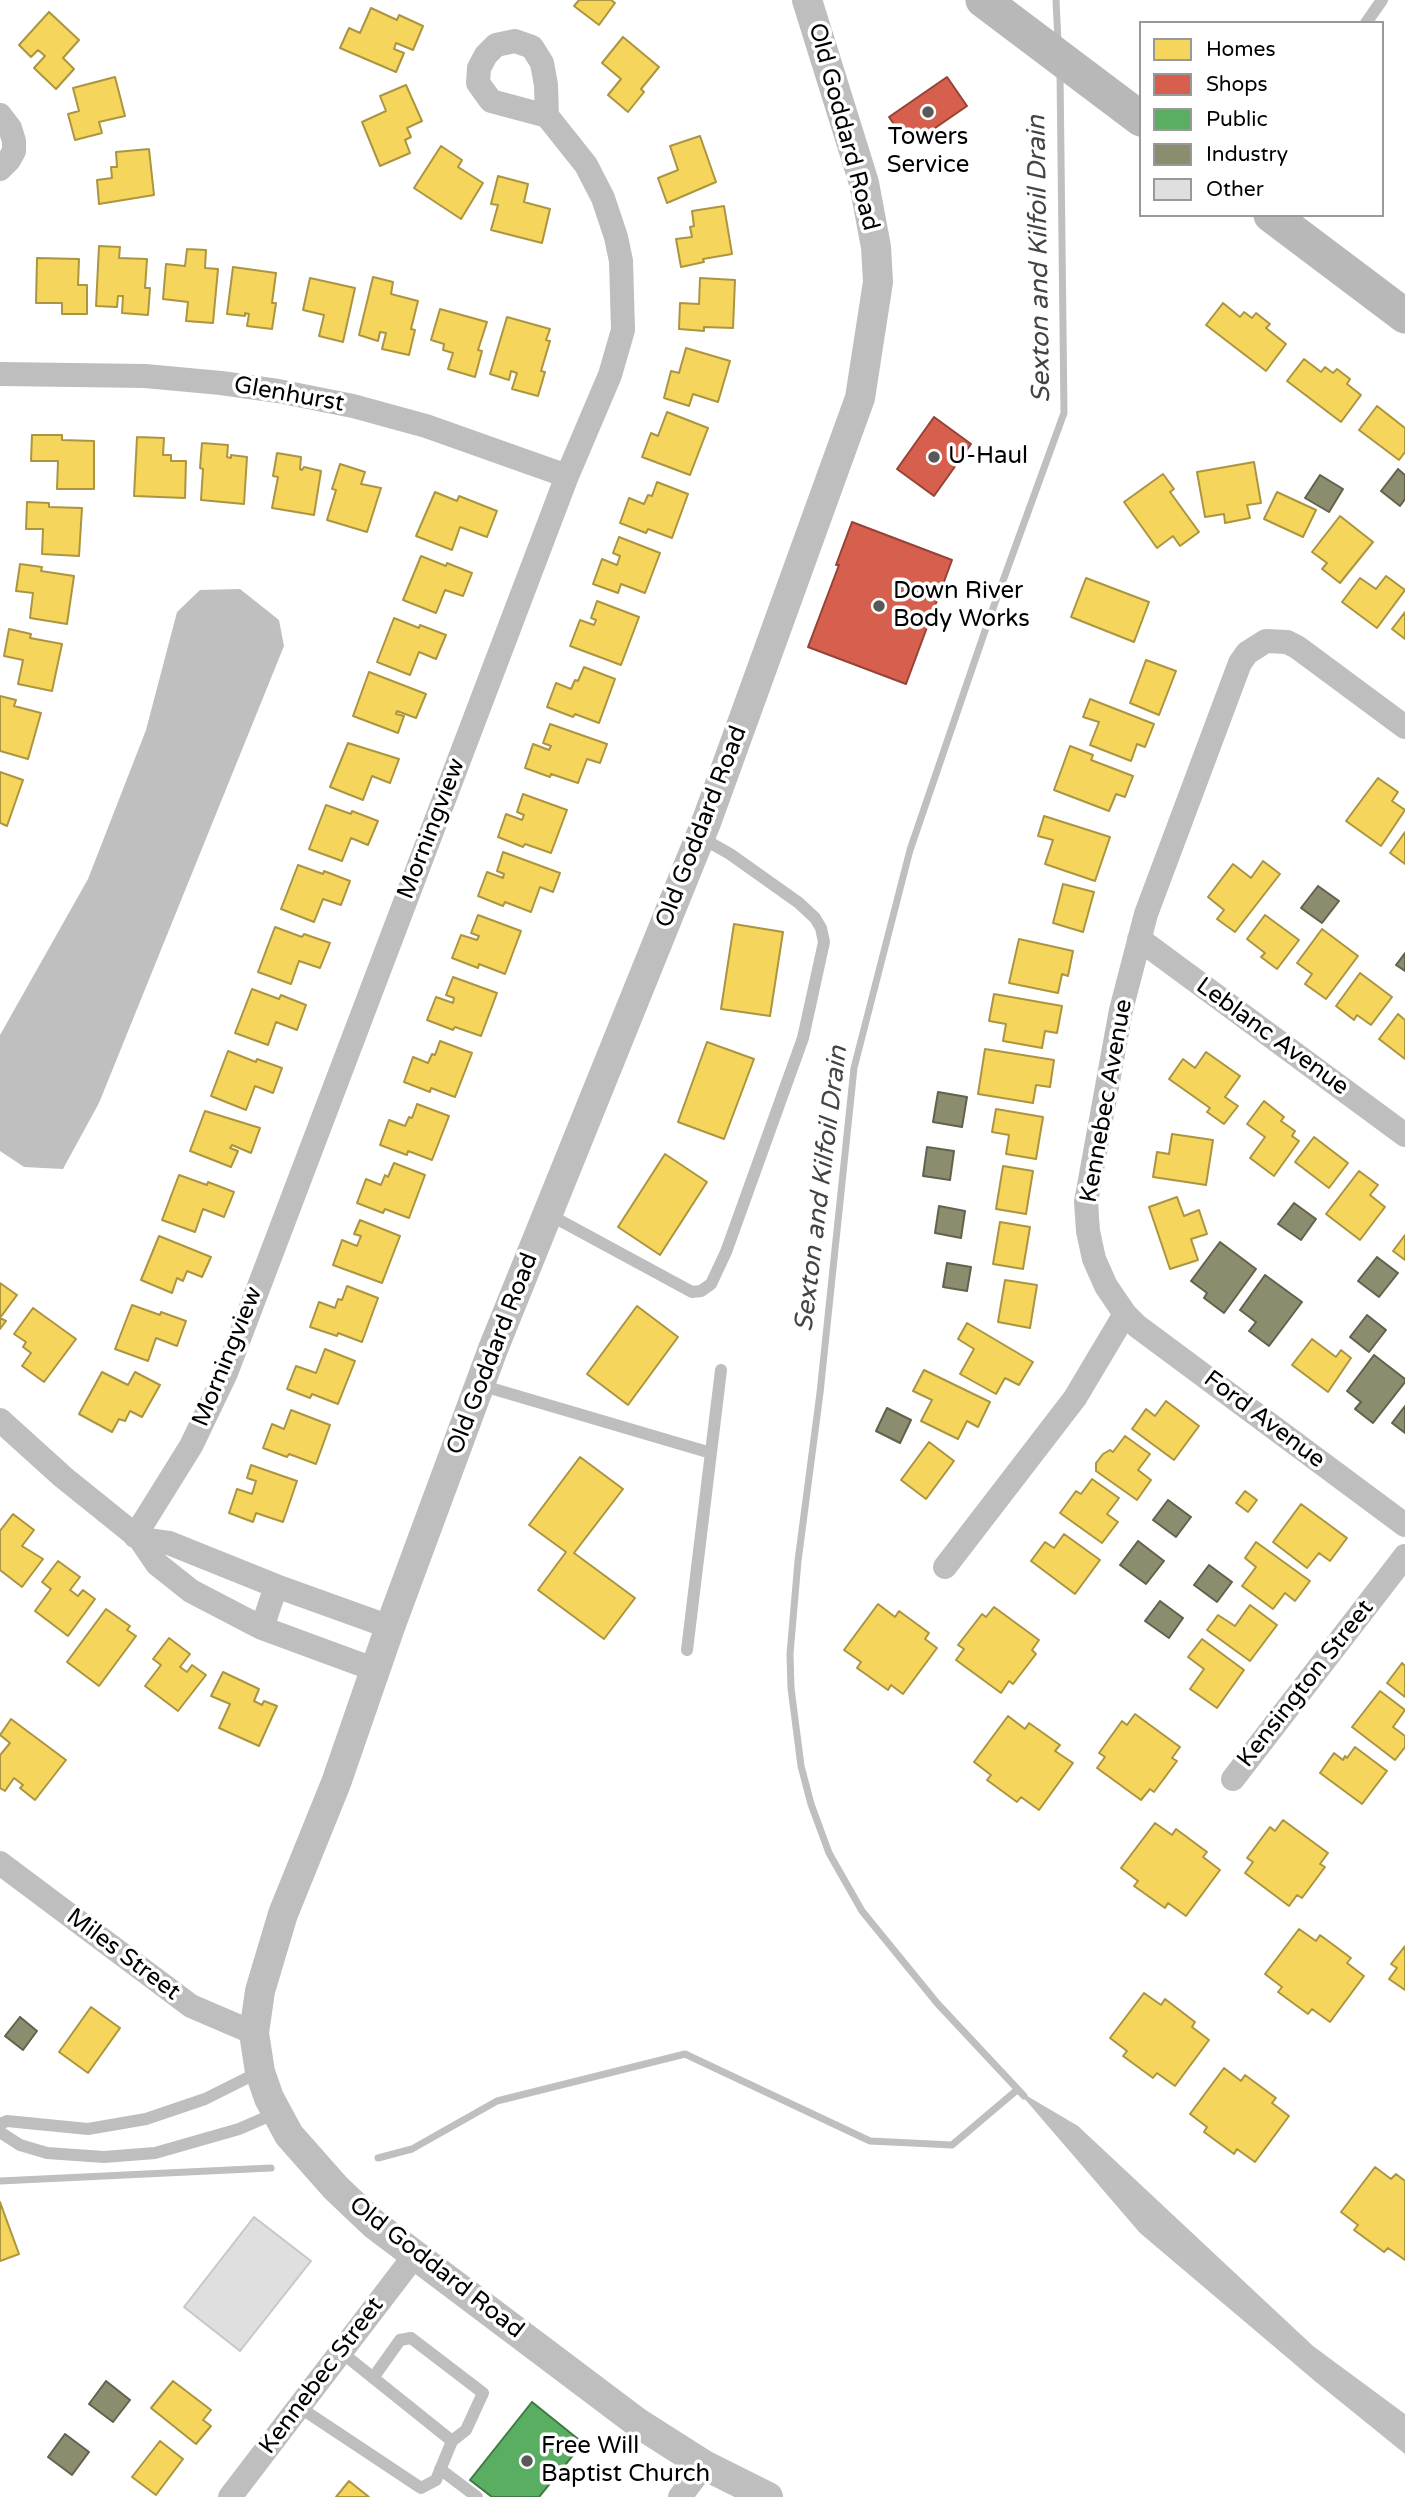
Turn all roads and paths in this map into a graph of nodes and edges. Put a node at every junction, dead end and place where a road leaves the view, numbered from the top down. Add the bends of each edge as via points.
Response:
1 (807, 0) edge
2 (983, 0) edge
3 (1382, 0) edge
4 (1367, 21) edge
5 (0, 115) edge
6 (547, 116) dead end
7 (1139, 118) edge
8 (0, 169) edge
9 (1273, 217) edge
10 (1405, 316) edge
11 (0, 374) edge
12 (567, 476) junction
13 (1405, 727) edge
14 (700, 837) junction
15 (1139, 939) junction
16 (1405, 1135) edge
17 (548, 1214) junction
18 (1125, 1314) junction
19 (721, 1370) dead end
20 (480, 1385) junction
21 (0, 1420) edge
22 (711, 1453) junction
23 (1405, 1524) edge
24 (138, 1538) junction
25 (1405, 1556) edge
26 (945, 1567) dead end
27 (276, 1586) junction
28 (390, 1627) junction
29 (262, 1628) junction
30 (687, 1650) dead end
31 (376, 1670) junction
32 (1233, 1779) dead end
33 (0, 1863) edge
34 (254, 2033) junction
35 (260, 2072) junction
36 (276, 2113) junction
37 (0, 2124) edge
38 (0, 2132) edge
39 (415, 2255) junction
40 (341, 2352) junction
41 (373, 2378) junction
42 (299, 2407) junction
43 (452, 2441) junction
44 (704, 2465) junction
45 (440, 2469) junction
46 (230, 2497) edge
47 (477, 2497) edge
48 (680, 2497) edge
49 (768, 2497) edge

1 - 14 street, Old Goddard Road via 864,183 878,282 860,398
2 - 7 main road
3 - 4 lane
5 - 8 street via 10,128 14,151
6 - 12 street, Morningview via 586,165 603,198 616,237 623,293 623,330 610,375
9 - 10 main road
11 - 12 street, Glenhurst via 145,376 278,391 426,426
12 - 24 street, Morningview via 226,1373
13 - 15 street, Kennebec Avenue via 1297,647 1266,641 1253,647 1240,663
14 - 17 street, Old Goddard Road
14 - 17 lane via 799,903 821,928 824,942 803,1038 726,1252 711,1284 692,1292
15 - 16 street, Leblanc Avenue
15 - 18 street, Kennebec Avenue via 1121,1010 1086,1202 1094,1259 1105,1286
17 - 20 street, Old Goddard Road
18 - 23 street, Ford Avenue
18 - 26 street via 1075,1398
19 - 22 lane
20 - 22 lane
20 - 28 street, Old Goddard Road
21 - 24 street
22 - 30 lane
24 - 27 street via 169,1543
24 - 29 street via 157,1564 182,1585
25 - 32 street, Kensington Street
27 - 28 street
27 - 29 street
28 - 31 street, Old Goddard Road
29 - 31 street
31 - 34 street, Old Goddard Road via 283,1914 260,1992
33 - 34 street, Miles Street via 191,2006
34 - 35 street, Old Goddard Road
35 - 36 street, Old Goddard Road
35 - 37 lane via 205,2099 146,2119 89,2129
36 - 38 lane via 239,2129 155,2153 117,2156 47,2153 20,2145
36 - 39 street, Old Goddard Road via 289,2135 335,2187 374,2225
39 - 40 street, Kennebec Street
39 - 44 street, Old Goddard Road via 638,2423
40 - 41 lane
40 - 42 street, Kennebec Street
41 - 43 lane
41 - 43 lane via 400,2340 411,2338 483,2393 466,2430
42 - 45 lane via 421,2488 436,2480
42 - 46 street, Kennebec Street
43 - 45 lane
44 - 48 street
44 - 49 street, Old Goddard Road
45 - 47 lane

